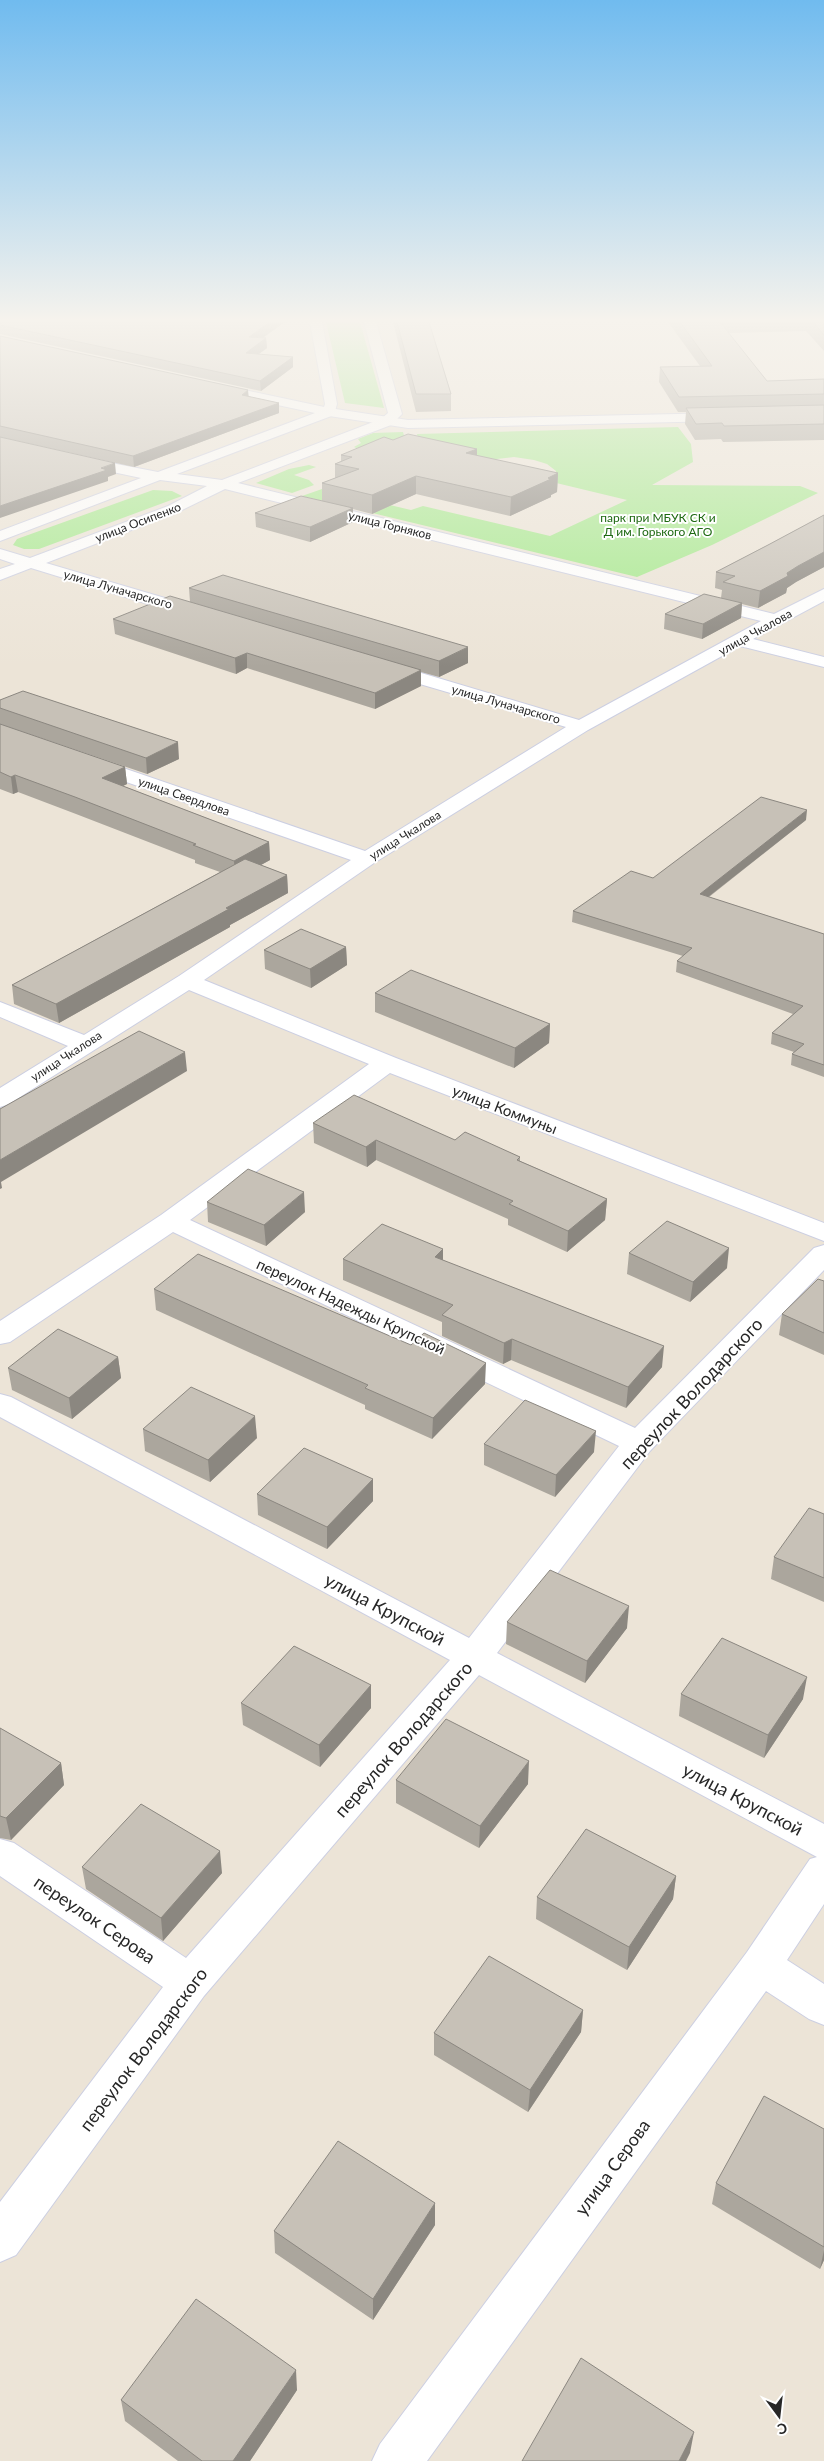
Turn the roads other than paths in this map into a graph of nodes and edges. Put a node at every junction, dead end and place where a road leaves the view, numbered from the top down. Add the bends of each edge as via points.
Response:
1 (261, 437) edge
2 (347, 437) edge
3 (67, 458) edge
4 (155, 476) junction
5 (223, 484) junction
6 (0, 536) edge
7 (0, 554) edge
8 (29, 563) junction
9 (0, 574) edge
10 (824, 594) edge
11 (210, 617) edge
12 (777, 620) junction
13 (739, 641) junction
14 (824, 662) edge
15 (371, 664) edge
16 (581, 726) junction
17 (75, 758) edge
18 (367, 859) junction
19 (187, 981) junction
20 (0, 1009) edge
21 (84, 1044) junction
22 (387, 1063) junction
23 (0, 1099) edge
24 (171, 1221) junction
25 (824, 1233) edge
26 (824, 1254) edge
27 (0, 1335) edge
28 (0, 1404) edge
29 (639, 1443) junction
30 (474, 1657) junction
31 (824, 1843) edge
32 (0, 1855) edge
33 (824, 1871) edge
34 (761, 1965) junction
35 (190, 1983) junction
36 (824, 2006) edge
37 (0, 2239) edge
38 (397, 2461) edge

1 - 4 street
2 - 5 street, улица Осипенко
3 - 4 street, улица Горняков
4 - 5 street, улица Горняков
4 - 6 street
5 - 8 street, улица Осипенко via 173,509
5 - 12 street, улица Горняков
7 - 8 street, улица Луначарского
8 - 9 street, улица Осипенко
8 - 11 street, улица Луначарского
10 - 12 street, улица Чкалова
12 - 13 street, улица Чкалова
13 - 14 street
13 - 16 street, улица Чкалова
15 - 16 street, улица Луначарского
16 - 18 street, улица Чкалова
17 - 18 street, улица Свердлова
18 - 19 street, улица Чкалова
19 - 21 street, улица Чкалова
19 - 22 street, улица Коммуны
20 - 21 street
21 - 23 street, улица Чкалова
22 - 24 street
22 - 25 street, улица Коммуны
24 - 27 street
24 - 29 street, переулок Надежды Крупской
26 - 29 street, переулок Володарского
28 - 30 street, улица Крупской
29 - 30 street, переулок Володарского
30 - 31 street, улица Крупской
30 - 35 street, переулок Володарского
32 - 35 street, переулок Серова
33 - 34 street, улица Серова
34 - 36 street
34 - 38 street, улица Серова
35 - 37 street, переулок Володарского

